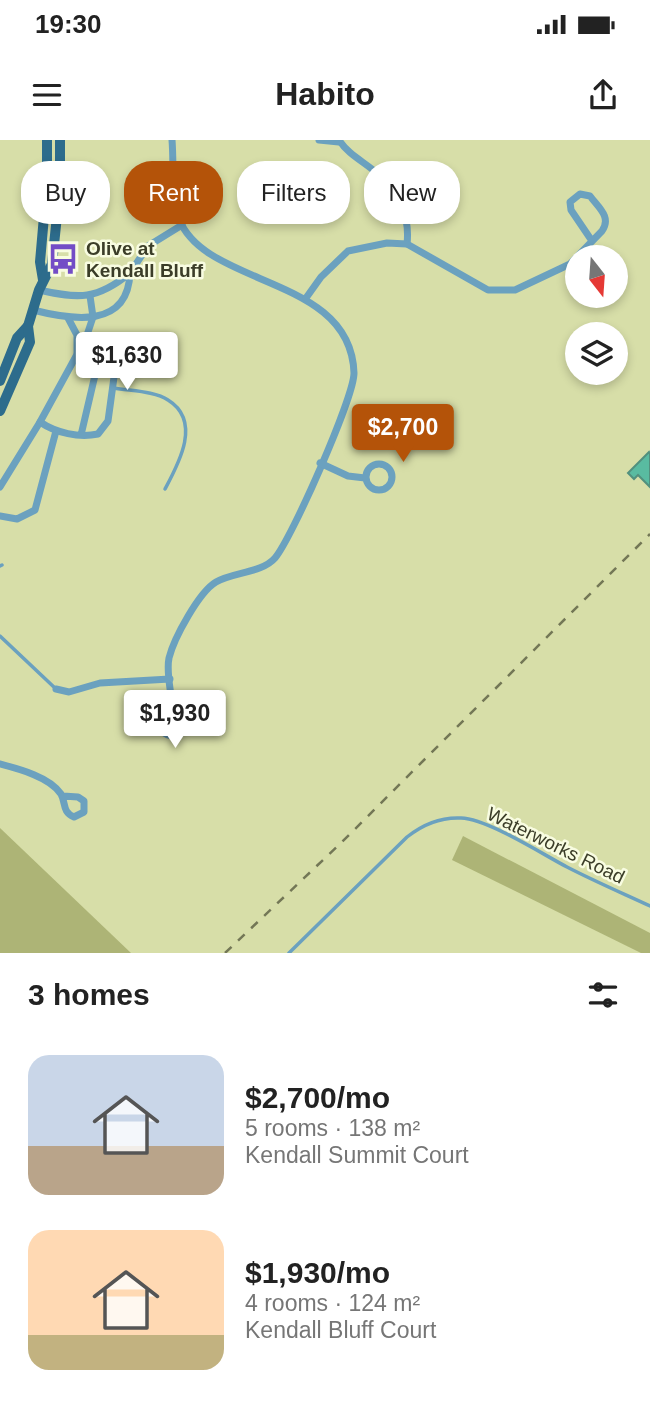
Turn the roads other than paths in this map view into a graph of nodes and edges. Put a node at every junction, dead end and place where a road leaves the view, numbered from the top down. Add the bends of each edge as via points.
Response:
1 (47, 140) edge
2 (60, 140) edge
3 (172, 140) edge
4 (319, 140) edge
5 (339, 141) edge
6 (182, 225) junction
7 (592, 241) junction
8 (407, 244) junction
9 (130, 273) junction
10 (41, 285) junction
11 (90, 296) junction
12 (306, 298) junction
13 (33, 310) junction
14 (93, 317) junction
15 (67, 318) junction
16 (28, 326) junction
17 (76, 355) junction
18 (0, 381) edge
19 (114, 388) junction
20 (0, 411) edge
21 (40, 422) junction
22 (56, 431) junction
23 (81, 435) junction
24 (320, 463) junction
25 (365, 478) dead end
26 (0, 487) edge
27 (165, 489) dead end
28 (0, 516) edge
29 (0, 636) edge
30 (170, 679) junction
31 (56, 689) joint
32 (172, 705) junction
33 (0, 764) edge
34 (63, 796) dead end
35 (650, 906) edge
36 (289, 953) edge

1 - 10 main road
2 - 10 main road via 52,264
3 - 6 street
4 - 5 street
5 - 8 street via 394,191 407,215
6 - 9 street via 148,246
6 - 12 street via 199,246
7 - 7 street via 570,209 570,202 580,194 590,196 607,220
7 - 8 street via 570,264 503,292 488,290
8 - 12 street via 348,251
9 - 11 street via 112,288
9 - 14 street via 129,288 117,306
10 - 11 street via 65,296
10 - 13 main road
11 - 14 street
12 - 24 street via 339,327 354,373 342,418
13 - 15 street
13 - 16 main road
14 - 15 street
14 - 17 street
15 - 17 street via 77,335
16 - 18 main road via 17,338
16 - 20 main road via 30,342
17 - 21 street
19 - 23 street via 104,430
19 - 23 street via 115,370 98,368
19 - 27 lane via 166,398 180,410 186,443
21 - 22 street
21 - 26 street
22 - 23 street
22 - 28 street via 35,510 18,519
24 - 25 street
24 - 30 street via 290,534 273,560 218,581 198,600 170,657
29 - 31 lane
30 - 31 street via 100,683 69,692
30 - 32 street
32 - 32 street via 162,711 158,725 177,736 184,732 188,720 182,709
33 - 34 street via 46,781
35 - 36 lane, Waterworks Road via 488,825 463,817 421,827 407,837

